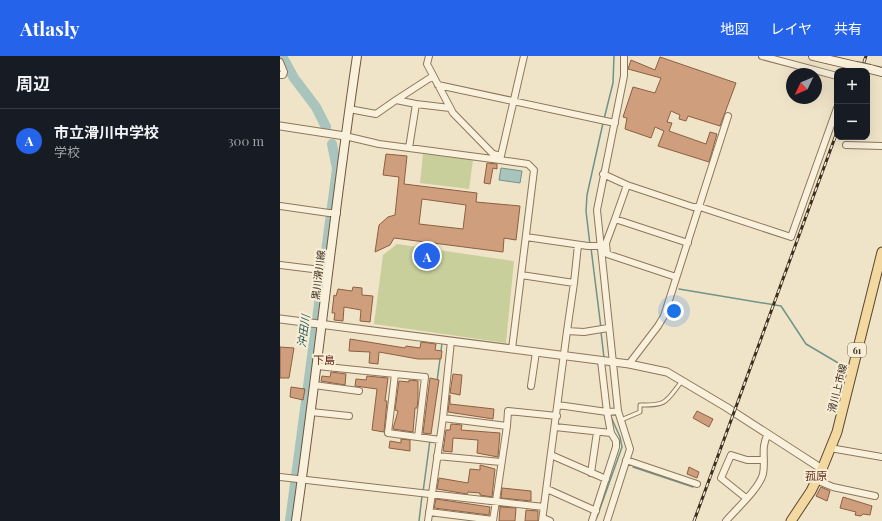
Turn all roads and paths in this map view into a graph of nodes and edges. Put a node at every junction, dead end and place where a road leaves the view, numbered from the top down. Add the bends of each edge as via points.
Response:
1 (357, 56) edge
2 (423, 56) edge
3 (429, 56) edge
4 (524, 56) edge
5 (624, 56) edge
6 (762, 56) edge
7 (814, 56) edge
8 (280, 62) edge
9 (427, 64) junction
10 (882, 72) edge
11 (280, 75) edge
12 (834, 75) edge
13 (433, 76) junction
14 (438, 85) junction
15 (396, 100) junction
16 (513, 101) junction
17 (416, 104) junction
18 (450, 108) junction
19 (349, 109) junction
20 (728, 116) dead end
21 (834, 116) edge
22 (615, 123) junction
23 (280, 126) edge
24 (345, 136) junction
25 (846, 145) dead end
26 (882, 146) edge
27 (409, 148) junction
28 (500, 158) junction
29 (603, 174) junction
30 (627, 185) junction
31 (280, 206) edge
32 (700, 207) junction
33 (337, 212) junction
34 (615, 219) junction
35 (526, 237) junction
36 (688, 243) junction
37 (578, 245) junction
38 (601, 246) junction
39 (882, 252) edge
40 (280, 264) edge
41 (329, 271) junction
42 (521, 275) junction
43 (676, 277) junction
44 (574, 283) junction
45 (280, 319) edge
46 (322, 324) junction
47 (608, 328) junction
48 (567, 331) junction
49 (451, 341) junction
50 (512, 349) junction
51 (536, 352) junction
52 (565, 356) junction
53 (602, 361) junction
54 (612, 362) junction
55 (629, 364) junction
56 (317, 366) junction
57 (395, 374) junction
58 (683, 381) junction
59 (314, 385) junction
60 (531, 386) dead end
61 (359, 391) dead end
62 (558, 404) junction
63 (311, 412) junction
64 (607, 412) junction
65 (618, 412) junction
66 (349, 416) dead end
67 (557, 416) junction
68 (443, 418) junction
69 (620, 420) junction
70 (506, 426) junction
71 (555, 427) junction
72 (597, 432) junction
73 (611, 433) junction
74 (768, 434) junction
75 (418, 437) junction
76 (440, 440) junction
77 (830, 448) junction
78 (551, 455) junction
79 (437, 456) junction
80 (882, 457) edge
81 (626, 460) junction
82 (763, 460) junction
83 (502, 462) junction
84 (822, 469) junction
85 (592, 473) junction
86 (280, 476) edge
87 (606, 479) junction
88 (302, 480) junction
89 (816, 480) junction
90 (696, 484) dead end
91 (547, 489) junction
92 (431, 493) junction
93 (875, 496) dead end
94 (746, 498) junction
95 (496, 502) junction
96 (544, 507) junction
97 (596, 511) junction
98 (429, 512) junction
99 (543, 519) edge
100 (296, 521) edge
101 (428, 521) edge
102 (493, 521) edge
103 (550, 521) edge
104 (592, 521) edge
105 (607, 521) edge
106 (726, 521) edge
107 (791, 521) edge

1 - 19 main road, 黒川滑川線
2 - 9 street
3 - 9 street
4 - 16 street
5 - 22 street via 624,76
6 - 12 street
7 - 10 main road, bridge
8 - 11 street via 284,72
9 - 13 street
13 - 14 street
13 - 15 street
14 - 16 street
14 - 18 street
15 - 17 street
15 - 19 street via 376,114
16 - 22 street
16 - 28 street
17 - 18 street
17 - 27 street
18 - 28 street via 493,154
19 - 24 main road, 黒川滑川線
20 - 32 street
21 - 32 street via 791,237
22 - 29 street
23 - 24 street
24 - 27 street
24 - 33 main road, 黒川滑川線
25 - 26 street
27 - 28 street
28 - 35 street via 528,164 534,170
29 - 30 street
29 - 38 street via 597,210
30 - 32 street via 693,207
30 - 34 street
31 - 33 street
32 - 36 street
33 - 41 main road, 黒川滑川線
34 - 36 street
34 - 43 street via 606,243 607,254
35 - 37 street
35 - 42 street
36 - 43 street
37 - 38 street
37 - 44 street
38 - 47 street
39 - 77 main road, 滑川上市線 / 61 via 837,432
40 - 41 street
41 - 46 main road, 黒川滑川線
42 - 44 street
42 - 50 street
43 - 55 street via 664,316
44 - 48 street
45 - 46 street
46 - 49 street
46 - 56 main road, 黒川滑川線
47 - 48 street via 584,332
47 - 54 street
48 - 52 street
49 - 50 street
49 - 68 street
50 - 51 street
51 - 52 street
51 - 60 street
52 - 53 street
52 - 62 street
53 - 54 street
53 - 64 street
54 - 55 street
54 - 65 street
55 - 58 street via 667,372
56 - 57 street
56 - 59 main road, 黒川滑川線
57 - 75 street via 388,434
57 - 75 street via 425,377
58 - 69 lane via 664,404 640,404 640,412
58 - 74 street
59 - 61 street
59 - 63 main road, 黒川滑川線
62 - 64 street
62 - 67 street
63 - 66 street
63 - 88 main road, 黒川滑川線
64 - 65 street
64 - 73 street
65 - 69 street
67 - 70 street via 508,411
67 - 71 street
68 - 70 street
68 - 76 street
69 - 81 street via 630,449
70 - 83 street
71 - 72 street
71 - 78 street
72 - 73 street
72 - 85 street
73 - 87 street via 616,447
74 - 82 street via 763,442
74 - 84 street
75 - 76 street
76 - 79 street
77 - 80 street
77 - 84 main road, 滑川上市線 / 61
78 - 85 street
78 - 91 street
79 - 83 street
79 - 92 street
81 - 90 street
81 - 105 street
82 - 94 street via 763,474
82 - 94 street via 747,460 731,455 721,478
83 - 95 street
84 - 89 main road, 滑川上市線 / 61
85 - 87 street
86 - 88 street
87 - 97 street
88 - 92 street
88 - 100 main road, 黒川滑川線
89 - 93 street via 833,487
89 - 107 main road, 滑川上市線 / 61
91 - 96 street
91 - 97 street
92 - 95 street
92 - 98 street
94 - 106 street
95 - 96 street
95 - 102 street
96 - 99 street
97 - 104 street
98 - 101 street
98 - 102 street
99 - 103 street

